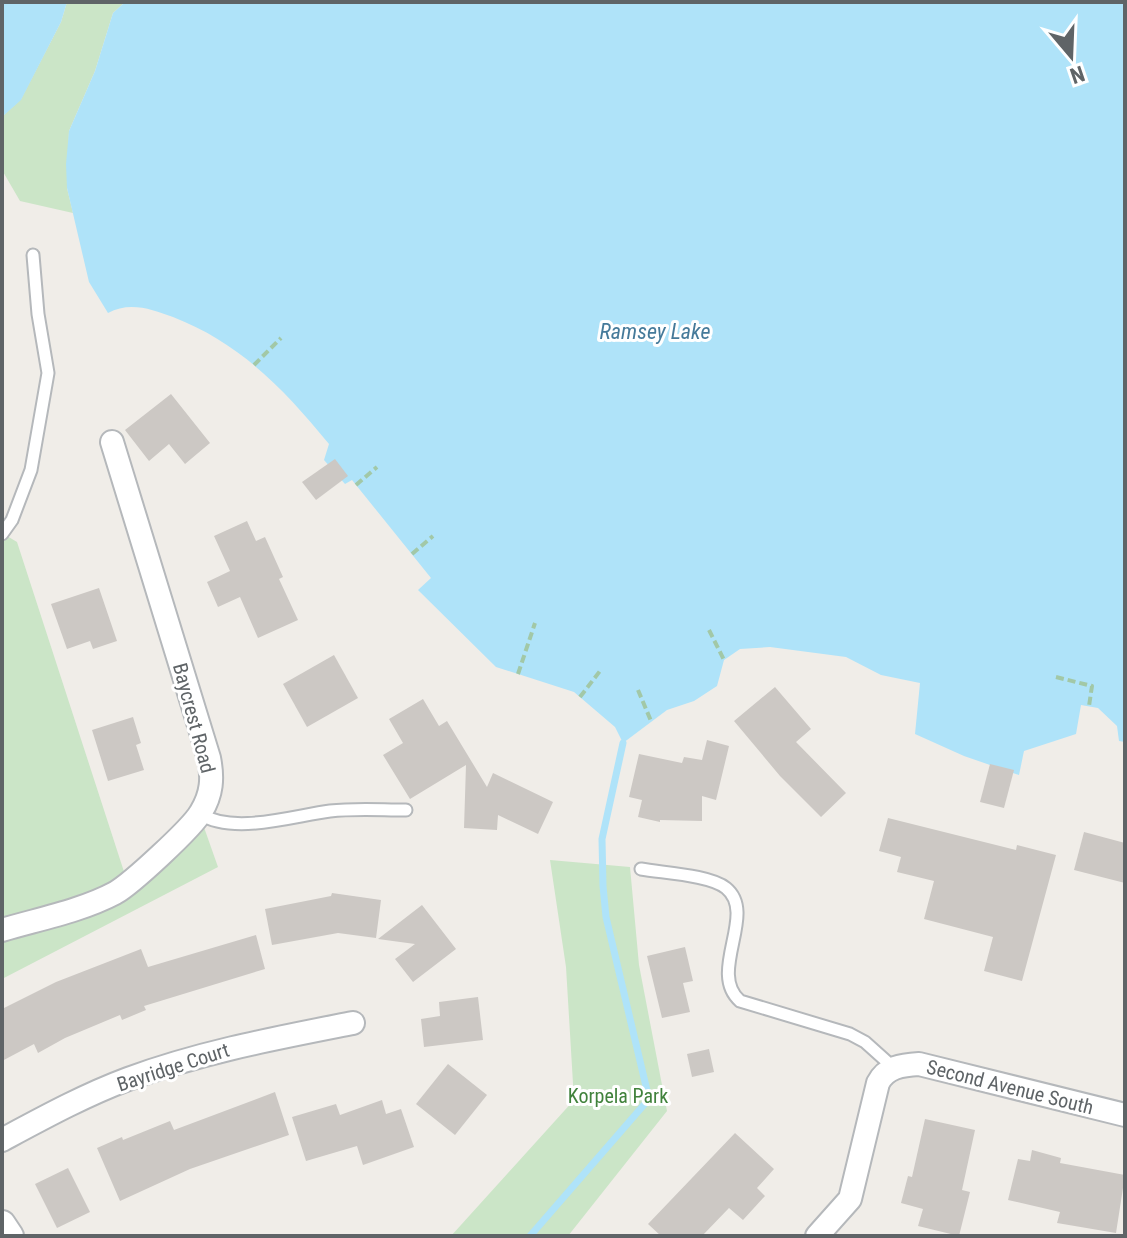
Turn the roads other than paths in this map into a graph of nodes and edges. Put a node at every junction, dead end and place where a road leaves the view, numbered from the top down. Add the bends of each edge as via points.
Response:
1 (33, 255) dead end
2 (112, 442) dead end
3 (2, 534) edge
4 (406, 810) dead end
5 (200, 814) junction
6 (641, 869) dead end
7 (2, 930) edge
8 (353, 1023) dead end
9 (894, 1068) junction
10 (1125, 1115) edge
11 (2, 1140) edge
12 (2, 1224) edge
13 (10, 1236) edge
14 (817, 1236) edge

1 - 3 lane via 48,373 31,470
2 - 5 street, Baycrest Road via 209,758 213,777
4 - 5 lane via 333,811 236,824 213,822
5 - 7 street, Baycrest Road via 116,892
6 - 9 lane via 726,888 737,920 729,982 740,1001 850,1034
8 - 11 street, Bayridge Court via 158,1068 87,1096
9 - 10 street, Second Avenue South via 919,1064
9 - 14 street via 878,1083 850,1199
12 - 13 street

